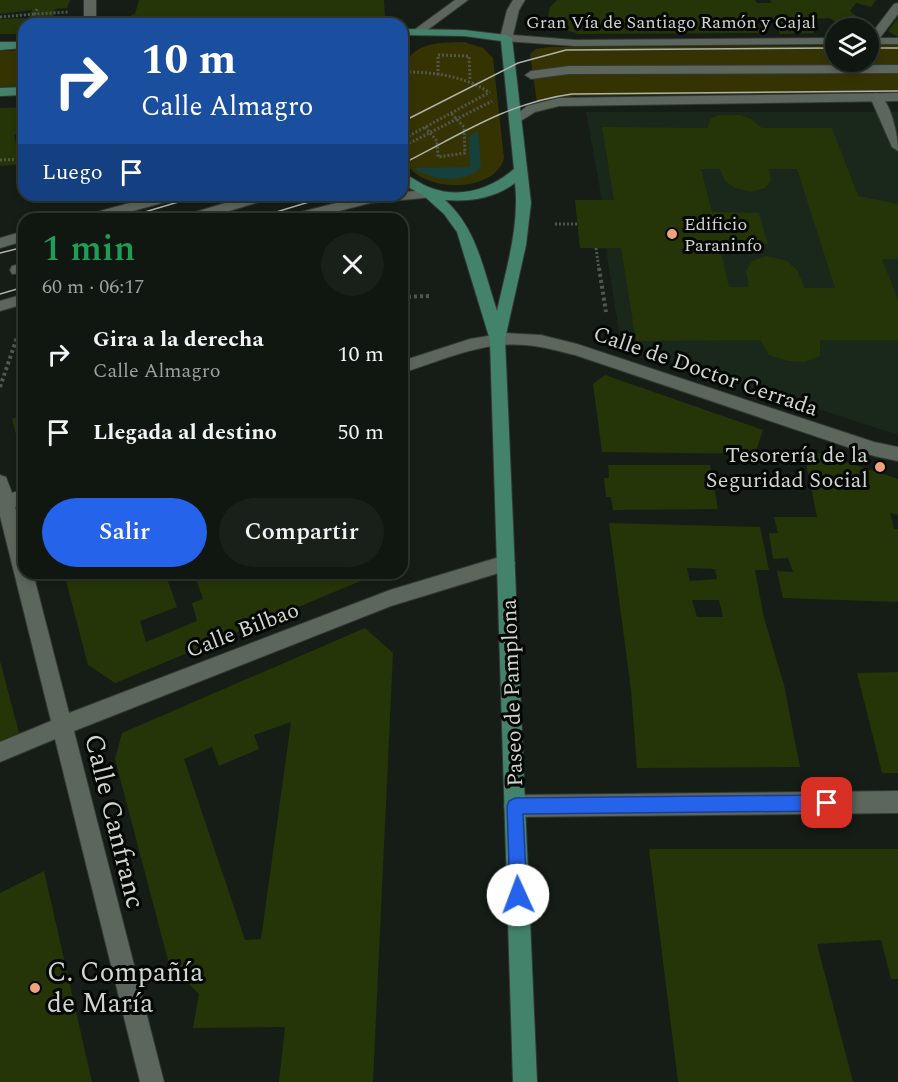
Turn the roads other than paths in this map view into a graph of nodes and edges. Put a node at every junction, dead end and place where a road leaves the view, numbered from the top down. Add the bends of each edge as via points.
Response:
1 (462, 0) edge
2 (519, 0) edge
3 (898, 6) edge
4 (879, 30) edge
5 (408, 32) edge
6 (418, 32) junction
7 (506, 38) junction
8 (408, 40) edge
9 (825, 41) edge
10 (879, 41) edge
11 (898, 41) edge
12 (18, 45) edge
13 (0, 46) edge
14 (898, 69) edge
15 (531, 75) dead end
16 (18, 91) edge
17 (0, 92) edge
18 (876, 97) junction
19 (898, 97) edge
20 (516, 120) junction
21 (898, 147) edge
22 (520, 171) junction
23 (408, 182) edge
24 (429, 194) junction
25 (408, 196) edge
26 (153, 201) edge
27 (247, 201) edge
28 (362, 201) edge
29 (109, 213) edge
30 (207, 213) edge
31 (314, 213) edge
32 (18, 238) edge
33 (0, 243) edge
34 (18, 301) edge
35 (0, 306) edge
36 (498, 340) junction
37 (408, 365) edge
38 (898, 454) edge
39 (0, 482) edge
40 (18, 498) edge
41 (3, 504) edge
42 (18, 553) edge
43 (506, 563) junction
44 (25, 579) edge
45 (62, 726) junction
46 (0, 752) edge
47 (898, 802) edge
48 (515, 806) junction
49 (152, 1082) edge
50 (525, 1082) edge

1 - 6 street
2 - 7 street
3 - 4 street
5 - 6 main road
6 - 7 main road
6 - 8 main road
7 - 9 street, Gran Vía de Santiago Ramón y Cajal via 575,43
7 - 20 main road, Paseo de Pamplona
10 - 11 street
12 - 13 main road
14 - 15 street via 569,70
16 - 17 main road
18 - 19 street
18 - 20 street via 559,102 531,109
18 - 21 street
20 - 22 main road, Paseo de Pamplona
22 - 24 main road via 482,193
22 - 36 main road, Paseo de Pamplona via 523,223
23 - 24 main road, Paseo de Pamplona
24 - 25 street
24 - 36 main road, Paseo de Pamplona via 464,231
26 - 29 street
27 - 30 street
28 - 31 street
32 - 33 street
34 - 35 street
36 - 37 street, Calle de Doctor Cerrada via 476,343
36 - 38 street, Calle de Doctor Cerrada via 541,340 577,350 743,407
36 - 43 main road, Paseo de Pamplona
39 - 41 street, Calle Canfranc
40 - 41 street
41 - 42 street, Calle Canfranc
43 - 45 street, Calle Bilbao via 390,598
43 - 48 main road, Paseo de Pamplona
44 - 45 street, Calle Canfranc
45 - 46 street, Calle Bilbao
45 - 49 street, Calle Canfranc
47 - 48 street
48 - 50 main road, Paseo de Pamplona

